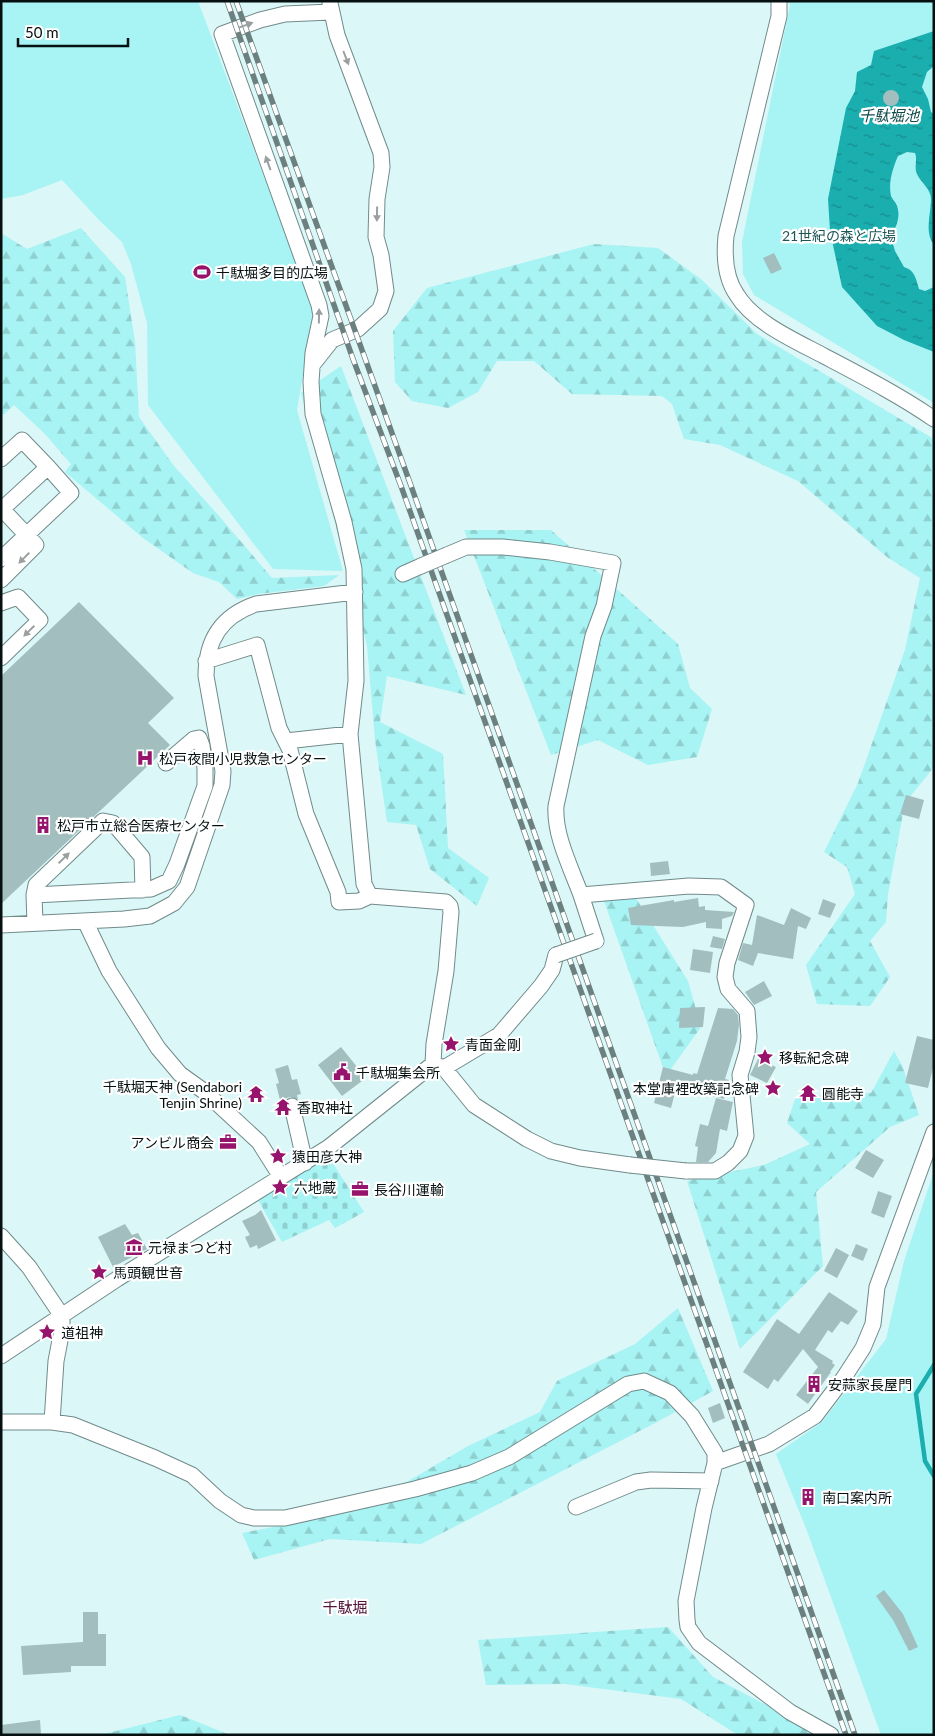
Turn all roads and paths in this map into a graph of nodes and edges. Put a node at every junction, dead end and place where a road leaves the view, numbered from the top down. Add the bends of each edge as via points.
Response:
1 (779, 1) edge
2 (331, 6) edge
3 (313, 364) junction
4 (934, 420) edge
5 (1, 459) edge
6 (48, 467) junction
7 (2, 509) edge
8 (27, 535) junction
9 (1, 559) edge
10 (402, 574) dead end
11 (1, 580) edge
12 (1, 584) edge
13 (355, 592) junction
14 (18, 597) junction
15 (1, 603) edge
16 (1, 658) edge
17 (206, 661) junction
18 (350, 734) junction
19 (286, 741) junction
20 (166, 763) dead end
21 (143, 890) junction
22 (34, 895) junction
23 (370, 896) junction
24 (581, 896) junction
25 (85, 921) junction
26 (35, 923) junction
27 (1, 925) edge
28 (438, 1066) junction
29 (292, 1106) dead end
30 (934, 1132) edge
31 (305, 1163) junction
32 (281, 1177) junction
33 (1, 1236) edge
34 (62, 1316) junction
35 (1, 1356) edge
36 (1, 1422) edge
37 (52, 1422) junction
38 (715, 1463) junction
39 (711, 1481) junction
40 (576, 1507) dead end
41 (831, 1735) edge

1 - 4 street via 779,16 726,236 726,266 730,281 743,303 760,319 909,402
2 -> 3 street via 336,35 382,153 376,237 386,291 380,309 358,329 332,340
3 -> 2 street via 321,316 318,305 222,34 260,20
3 - 13 street via 312,414 344,522 354,569
5 - 6 street via 22,440
6 - 7 street
6 - 8 street via 71,492
7 - 8 street
8 - 9 street
8 -> 11 street via 36,545
10 - 24 street, bridge via 466,547 550,552 613,563 604,606 593,636 556,806 557,829
12 - 14 street
13 - 17 street via 256,604 244,609 224,622 210,643
13 - 18 street via 356,681
14 - 15 street
14 -> 16 street via 40,620
17 - 19 street via 257,645 279,728
17 - 25 street via 222,785 187,887 174,903 150,916
18 - 19 street
18 - 23 street via 364,884
19 - 23 street via 306,814 338,892 339,902 359,901
20 - 21 street via 199,738 205,786 169,881
21 - 22 street
22 -> 21 street via 36,885 103,820 113,823 142,857
22 - 26 street
23 - 28 street via 446,902 450,906 446,971 434,1044
24 - 28 street, bridge via 596,941 556,955 552,970 541,986 499,1035
24 - 28 street, bridge via 689,886 721,887 746,905 725,977 728,988 747,1012 748,1019 747,1052 740,1075 746,1136 740,1151 715,1170 686,1170 580,1158 551,1151 474,1105
25 - 26 street
25 - 32 street via 110,971 158,1048 180,1074 205,1092 259,1142
26 - 27 street
28 - 31 street
29 - 31 street
30 - 38 street via 877,1287 873,1324 843,1379 814,1416 769,1444
31 - 32 street
32 - 34 street
33 - 34 street via 29,1267
34 - 35 street
34 - 37 street
36 - 37 street
37 - 38 street via 73,1425 192,1475 235,1512 254,1518 285,1518 315,1512 415,1490 472,1473 509,1457 628,1384 644,1381 670,1393 692,1416 715,1453
38 - 39 street
39 - 40 street via 636,1482
39 - 41 street via 686,1600 688,1628 699,1643 790,1712

